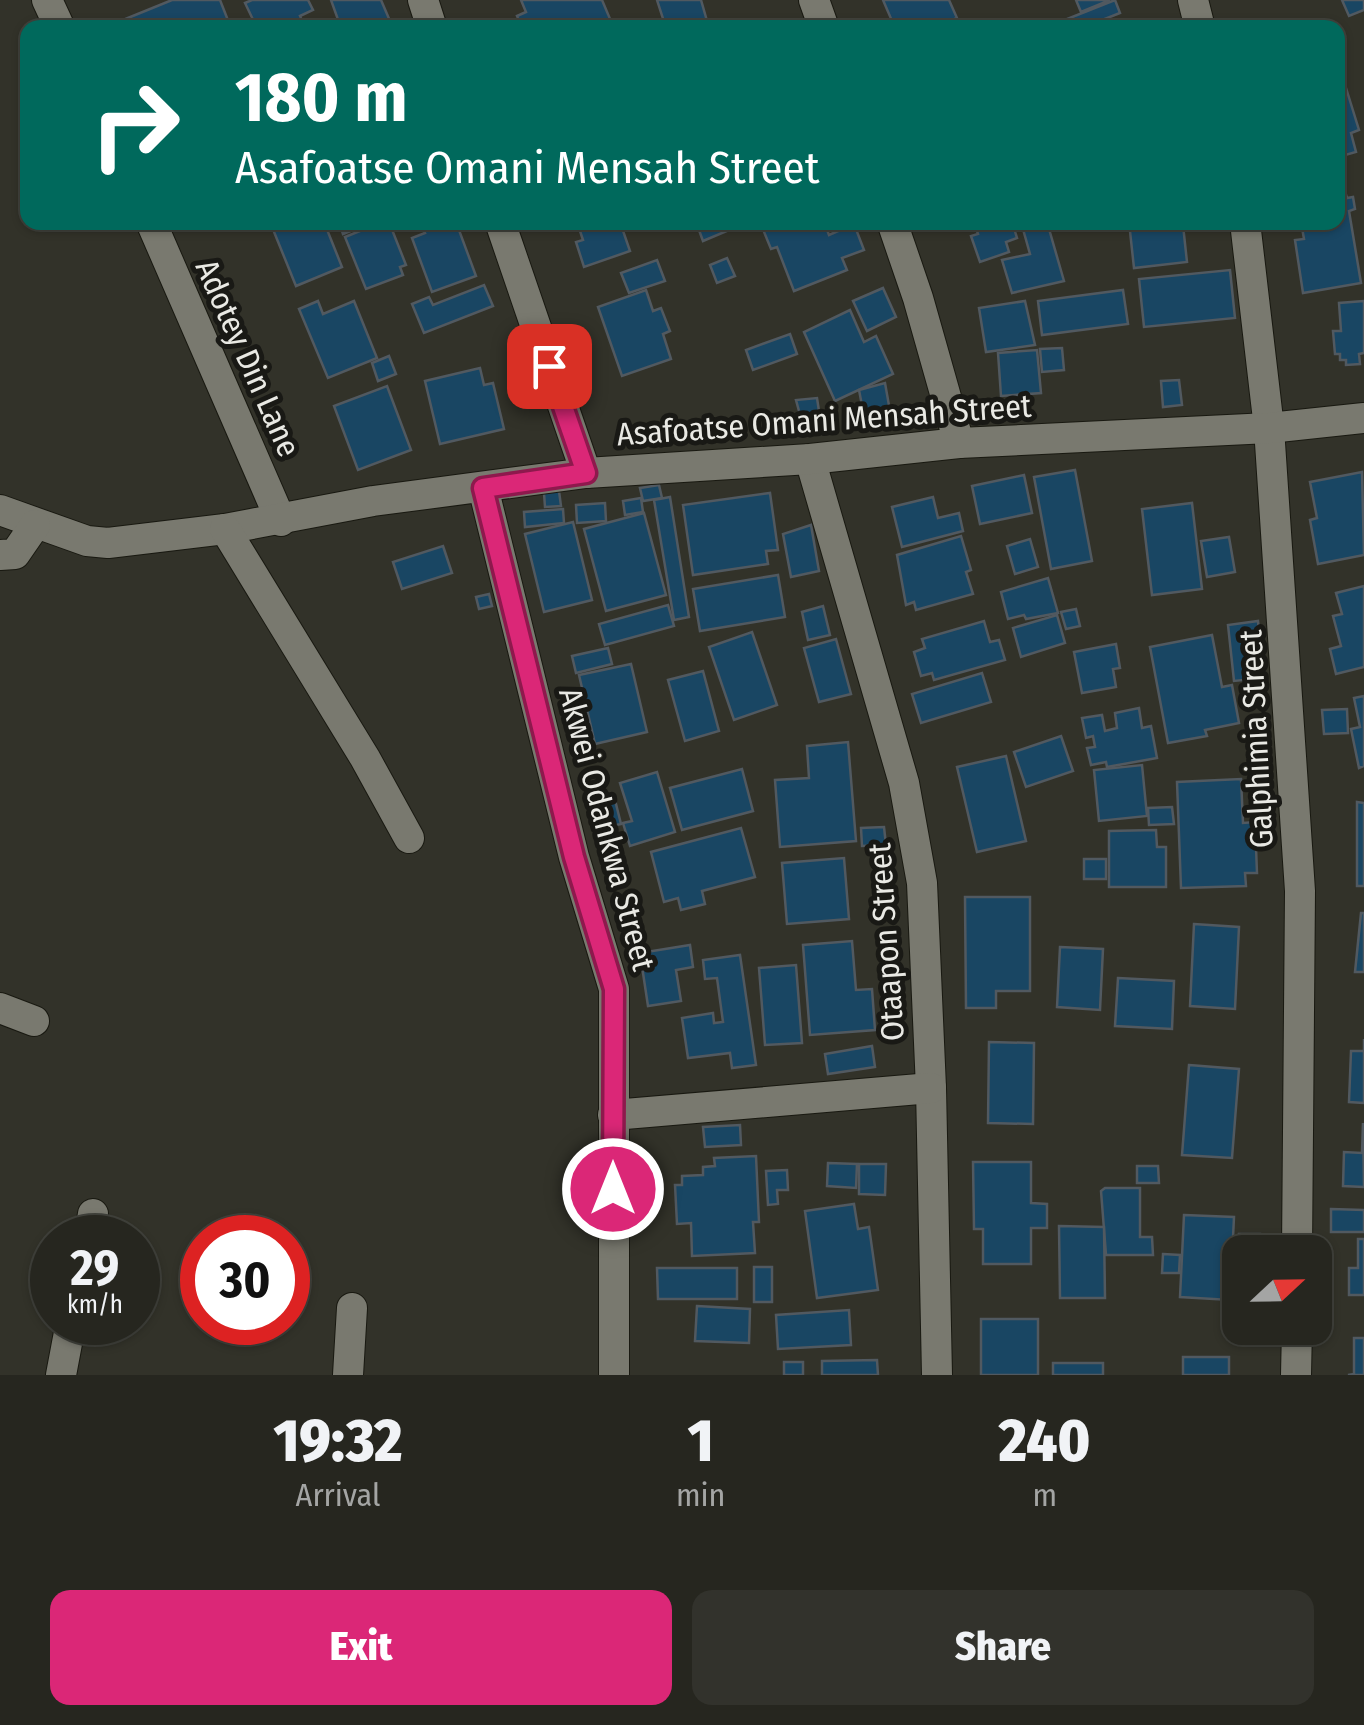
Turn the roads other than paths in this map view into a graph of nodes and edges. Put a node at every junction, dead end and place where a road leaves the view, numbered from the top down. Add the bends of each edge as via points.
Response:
1 (154, 230) edge
2 (503, 230) edge
3 (895, 230) edge
4 (1246, 230) edge
5 (1364, 418) edge
6 (1269, 428) junction
7 (959, 443) junction
8 (810, 458) junction
9 (586, 473) junction
10 (483, 488) junction
11 (0, 510) edge
12 (281, 521) junction
13 (35, 525) junction
14 (225, 529) junction
15 (0, 554) edge
16 (409, 838) dead end
17 (0, 1008) edge
18 (34, 1022) dead end
19 (931, 1088) junction
20 (613, 1115) junction
21 (1297, 1235) edge
22 (352, 1308) dead end
23 (66, 1345) edge
24 (1296, 1345) edge
25 (60, 1375) edge
26 (348, 1375) edge
27 (614, 1375) edge
28 (937, 1375) edge
29 (1296, 1375) edge

1 - 12 street, Adotey Din Lane
2 - 9 street
3 - 7 street
4 - 6 street, Galphimia Street
5 - 6 street, Asafoatse Omani Mensah Street
6 - 7 street, Asafoatse Omani Mensah Street
6 - 21 street, Galphimia Street via 1300,891
7 - 8 street, Asafoatse Omani Mensah Street
8 - 9 street, Asafoatse Omani Mensah Street
8 - 19 street, Otaapon Street via 914,832
9 - 10 street, Asafoatse Omani Mensah Street
10 - 12 street, Asafoatse Omani Mensah Street
10 - 20 street, Akwei Odankwa Street via 574,857 614,989
11 - 13 street, Asafoatse Omani Mensah Street
12 - 14 street, Asafoatse Omani Mensah Street
13 - 14 street, Asafoatse Omani Mensah Street via 108,543
13 - 15 street via 15,554
14 - 16 street
17 - 18 street
19 - 20 street
19 - 28 street, Otaapon Street
20 - 27 street, Akwei Odankwa Street
22 - 26 street
23 - 25 street
24 - 29 street

